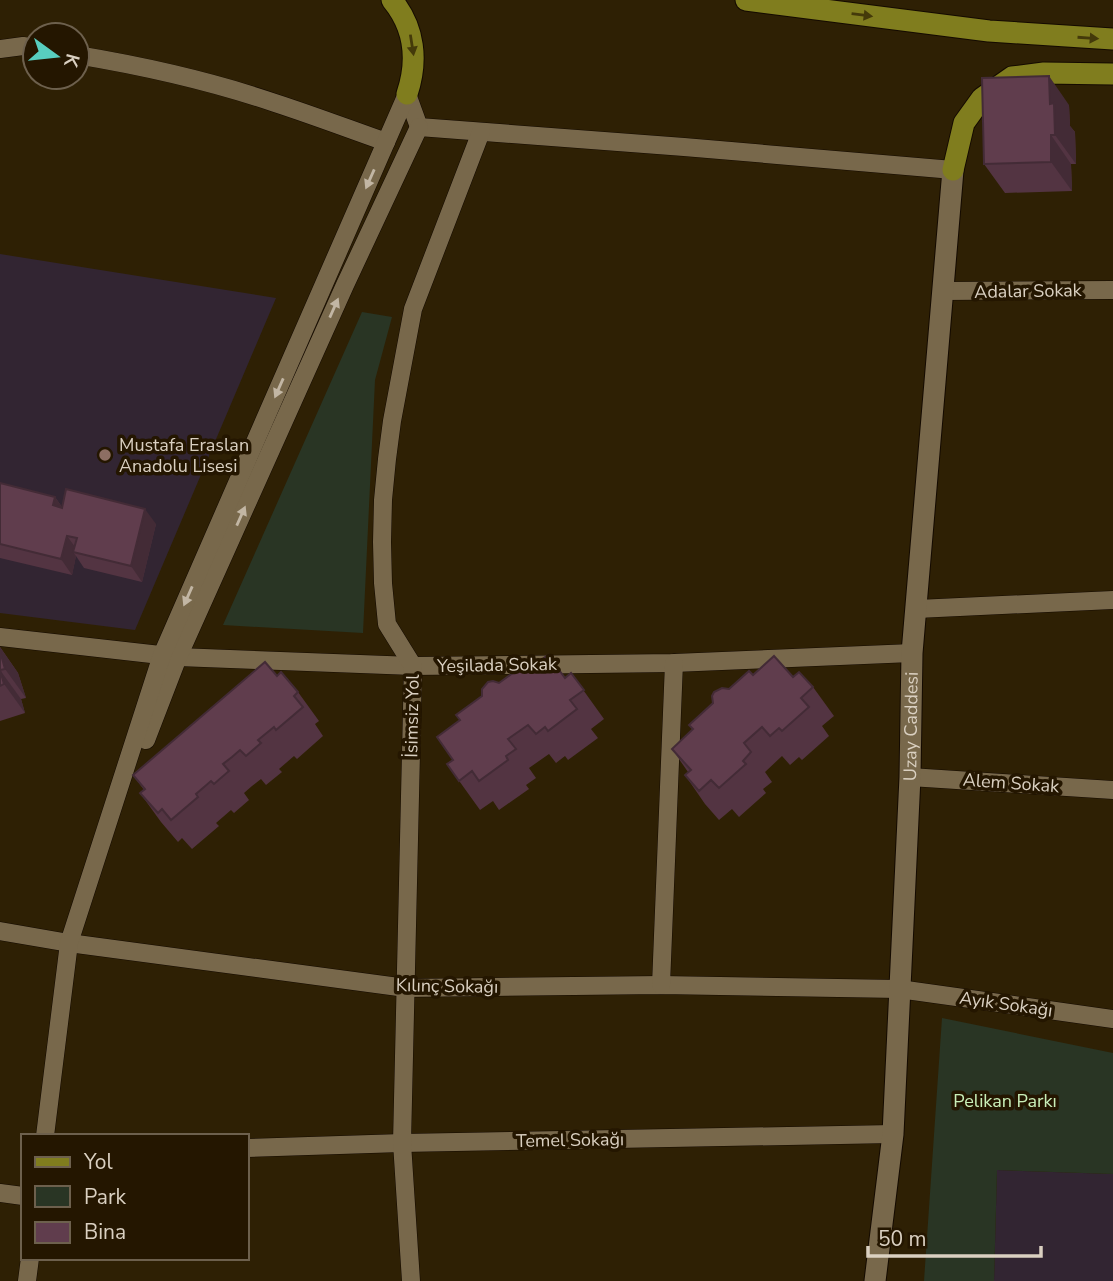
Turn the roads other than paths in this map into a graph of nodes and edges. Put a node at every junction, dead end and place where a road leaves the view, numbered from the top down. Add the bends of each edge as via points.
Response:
1 (392, 0) edge
2 (746, 0) edge
3 (1113, 39) edge
4 (21, 46) edge
5 (0, 49) edge
6 (91, 57) edge
7 (1113, 74) edge
8 (407, 94) junction
9 (419, 127) junction
10 (481, 132) junction
11 (386, 142) junction
12 (953, 170) junction
13 (1113, 290) edge
14 (943, 291) junction
15 (1113, 600) edge
16 (917, 609) junction
17 (0, 637) edge
18 (912, 653) junction
19 (170, 656) junction
20 (674, 663) junction
21 (413, 666) junction
22 (910, 777) junction
23 (1113, 790) edge
24 (0, 930) edge
25 (69, 943) junction
26 (661, 985) junction
27 (407, 988) junction
28 (899, 989) junction
29 (1113, 1019) edge
30 (45, 1134) edge
31 (893, 1134) junction
32 (402, 1143) junction
33 (248, 1148) edge
34 (0, 1193) edge
35 (21, 1196) edge
36 (30, 1260) edge
37 (27, 1281) edge
38 (411, 1281) edge
39 (875, 1281) edge

1 -> 8 main road via 407,23 414,51
2 -> 3 main road via 989,31
4 - 5 street
6 - 11 street via 215,85
7 - 12 main road via 1012,77 982,98 964,123
8 - 9 street
8 - 11 street
9 - 10 street
19 -> 9 street
10 - 12 street
10 - 21 street, İsimsiz Yol via 413,309 387,459 382,542 387,624
11 -> 19 street
12 - 14 main road, Uzay Caddesi
13 - 14 street, Adalar Sokak
14 - 16 main road, Uzay Caddesi
15 - 16 street
16 - 18 main road, Uzay Caddesi
17 - 19 street, Yeşilada Sokak
18 - 20 street, Yeşilada Sokak
18 - 22 main road, Uzay Caddesi
19 - 21 street, Yeşilada Sokak
19 - 25 street
20 - 21 street, Yeşilada Sokak
20 - 26 street
21 - 27 street, İsimsiz Yol
22 - 23 street, Alem Sokak
22 - 28 main road, Uzay Caddesi
24 - 25 street, Kılınç Sokağı
25 - 27 street, Kılınç Sokağı
25 - 30 street
26 - 27 street, Kılınç Sokağı
26 - 28 street, Kılınç Sokağı
27 - 32 street, İsimsiz Yol
28 - 29 street, Ayık Sokağı
28 - 31 main road, Uzay Caddesi
31 - 32 street, Temel Sokağı
31 - 39 main road, Uzay Caddesi
32 - 33 street, Temel Sokağı
32 - 38 street, İsimsiz Yol
34 - 35 street
36 - 37 street

